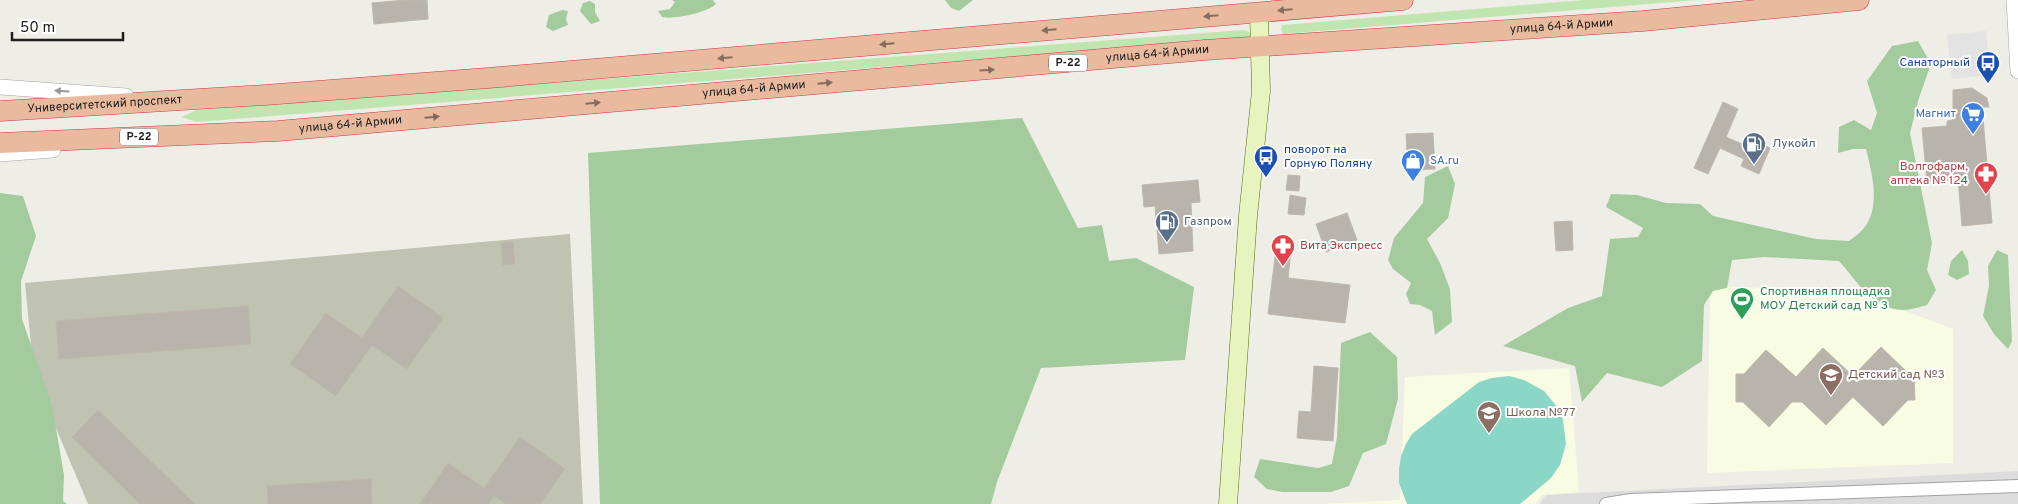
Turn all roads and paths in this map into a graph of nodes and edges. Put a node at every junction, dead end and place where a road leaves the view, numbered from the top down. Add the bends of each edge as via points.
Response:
1 (1403, 0) edge
2 (1858, 0) edge
3 (2014, 0) edge
4 (1259, 12) junction
5 (1261, 48) junction
6 (2018, 71) edge
7 (0, 87) edge
8 (180, 100) junction
9 (0, 111) edge
10 (278, 131) junction
11 (0, 144) edge
12 (0, 154) edge
13 (2018, 486) edge
14 (1228, 504) edge
15 (1606, 504) edge

1 -> 4 highway
2 - 5 highway, улица 64-й Армии / Р-22 via 1643,21
3 - 6 street
4 - 5 main road
4 -> 8 highway via 488,78
10 -> 5 highway, улица 64-й Армии / Р-22 via 1205,50
5 - 14 main road via 1261,92 1248,216
8 -> 7 street, Университетский проспект
8 - 9 highway, Университетский проспект
10 - 11 highway, Р-22
10 - 12 street, Р-22
13 - 15 street via 1631,500

